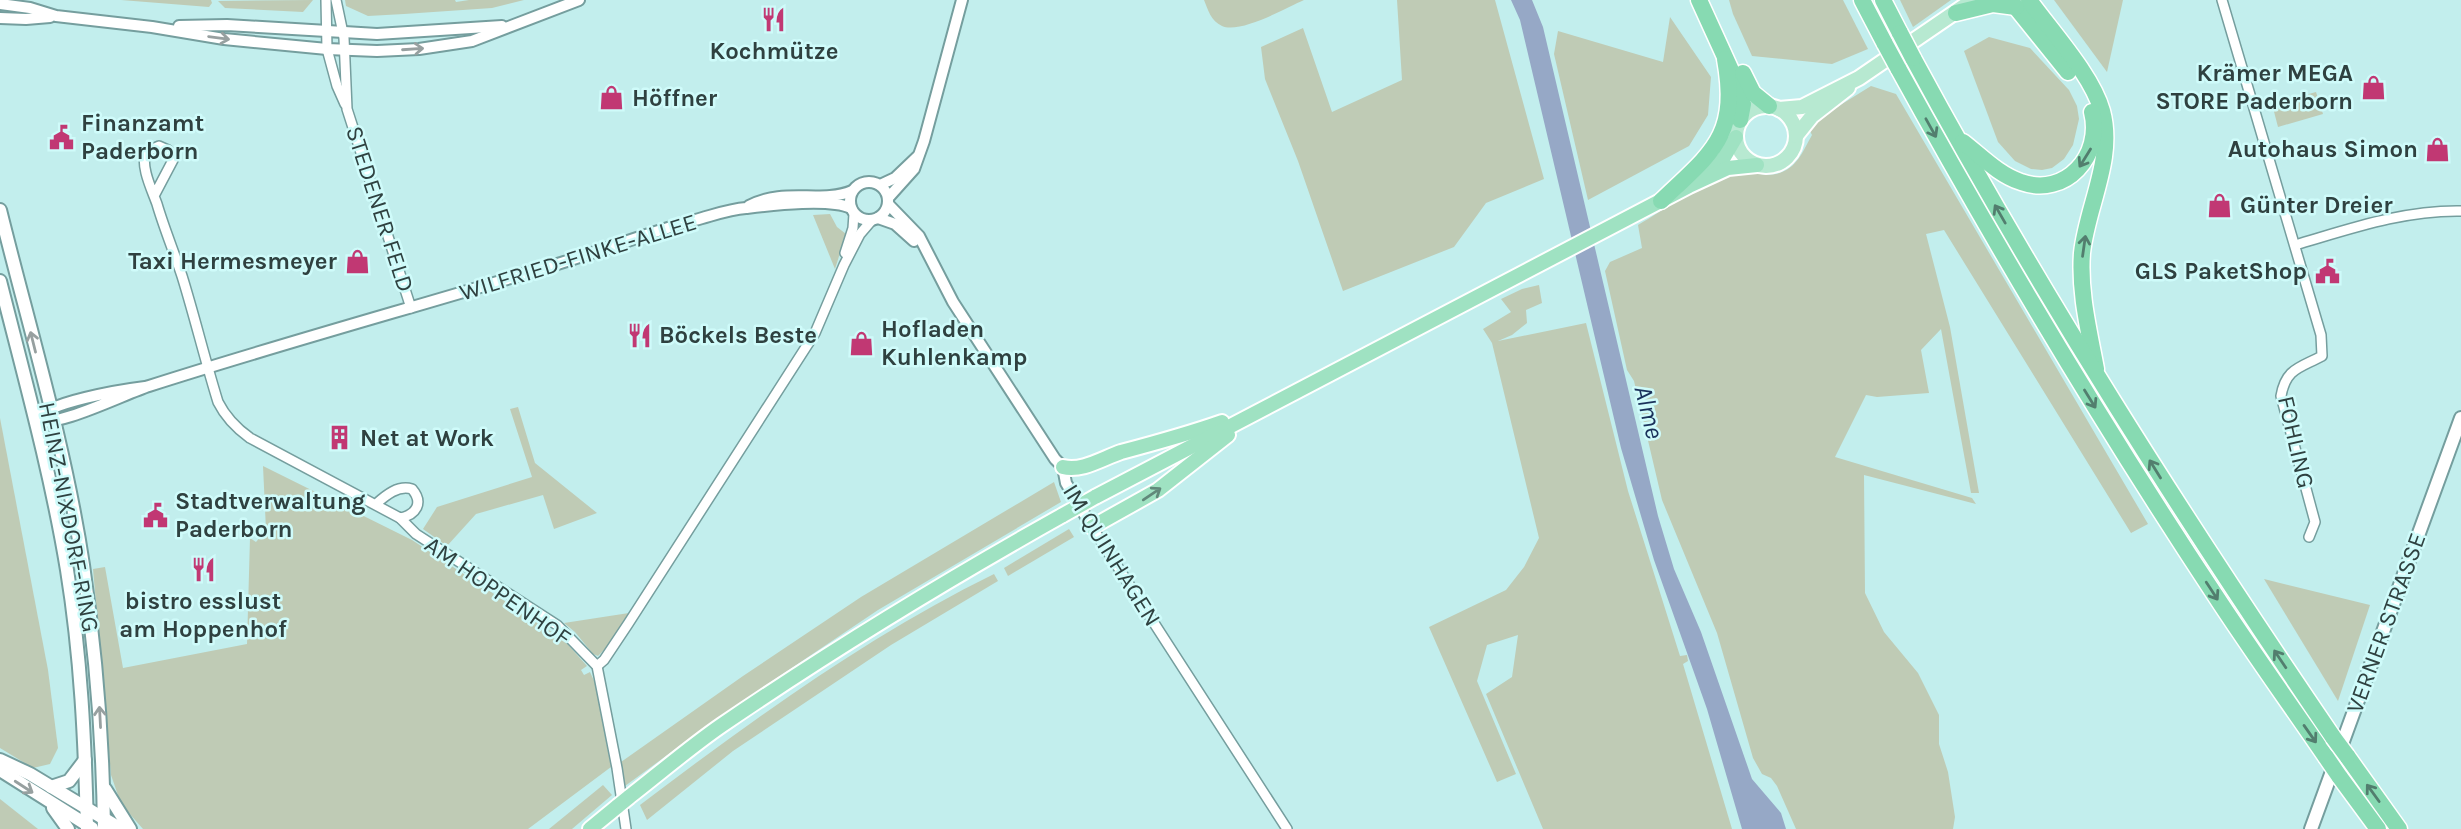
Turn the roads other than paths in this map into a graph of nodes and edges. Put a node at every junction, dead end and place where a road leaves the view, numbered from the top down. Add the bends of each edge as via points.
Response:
1 (326, 0) edge
2 (336, 0) edge
3 (579, 0) edge
4 (962, 0) edge
5 (1699, 0) edge
6 (1711, 0) edge
7 (1856, 0) edge
8 (1862, 0) edge
9 (1883, 0) edge
10 (1973, 0) edge
11 (2222, 0) edge
12 (2018, 2) edge
13 (0, 4) edge
14 (1956, 13) junction
15 (56, 16) junction
16 (0, 18) edge
17 (512, 25) junction
18 (152, 27) junction
19 (1876, 28) junction
20 (327, 32) junction
21 (344, 33) junction
22 (327, 49) junction
23 (345, 50) junction
24 (1725, 60) junction
25 (1859, 78) junction
26 (1774, 108) junction
27 (347, 109) junction
28 (1740, 120) junction
29 (1796, 136) junction
30 (1736, 137) junction
31 (1956, 137) junction
32 (917, 158) junction
33 (1756, 165) junction
34 (880, 185) junction
35 (1689, 186) junction
36 (852, 191) junction
37 (154, 196) junction
38 (888, 201) junction
39 (1661, 201) junction
40 (746, 208) junction
41 (0, 209) edge
42 (853, 211) junction
43 (2461, 211) edge
44 (875, 219) junction
45 (2295, 244) junction
46 (844, 265) junction
47 (0, 281) edge
48 (940, 281) junction
49 (411, 308) junction
50 (208, 368) junction
51 (2098, 378) junction
52 (1269, 405) junction
53 (51, 415) junction
54 (2461, 418) edge
55 (35, 420) junction
56 (1063, 467) junction
57 (376, 504) junction
58 (400, 518) junction
59 (1092, 527) junction
60 (2309, 537) dead end
61 (597, 666) junction
62 (0, 760) edge
63 (85, 760) junction
64 (0, 770) edge
65 (104, 785) junction
66 (51, 787) junction
67 (49, 802) junction
68 (86, 808) junction
69 (104, 824) edge
70 (89, 827) edge
71 (68, 829) edge
72 (121, 829) edge
73 (130, 829) edge
74 (590, 829) edge
75 (626, 829) edge
76 (1287, 829) edge
77 (2311, 829) edge
78 (2378, 829) edge
79 (2399, 829) edge

1 - 20 street, STEDENER FELD
2 - 21 street, STEDENER FELD
3 - 17 street
4 - 32 street
5 - 24 highway
6 - 26 highway via 1751,89
7 - 19 highway
8 - 19 highway
9 - 31 highway, bridge
10 - 14 main road
11 - 45 street, FOHLING
12 - 14 highway
12 -> 31 highway via 2085,97 2095,127 2088,156 2064,180 2031,185 2010,178
51 -> 12 highway via 2082,270 2087,226 2104,160 2104,118 2092,87
13 - 15 street
14 - 25 main road
15 - 16 street
15 - 18 street
17 - 21 street
23 -> 17 street via 449,45
18 - 20 street via 227,25
18 -> 22 street
19 -> 78 highway, bridge via 1973,204 2119,446 2222,606
20 - 21 street
20 - 22 street, STEDENER FELD
21 - 23 street, STEDENER FELD
22 - 23 street
22 - 27 street, STEDENER FELD
23 - 27 street, STEDENER FELD
24 - 28 highway via 1741,94
24 - 39 highway via 1730,96 1720,137 1711,154
25 - 26 main road via 1807,105
25 - 29 main road via 1812,116
26 - 28 main road via 1754,109
26 - 29 main road via 1791,119
27 - 49 street, STEDENER FELD
28 - 30 main road
29 - 33 main road via 1785,160 1771,166
30 - 33 main road via 1743,155
30 - 35 highway via 1723,159
51 -> 31 highway
32 - 34 street
32 - 38 street via 914,169
33 - 35 highway via 1728,168
34 - 36 street via 864,182
34 - 38 street
35 - 39 highway
36 - 40 street, WILFRIED-FINKE-ALLEE via 763,199
36 - 42 street
37 - 37 street via 143,160 149,150 159,146 168,150 173,160
37 - 50 street
38 - 44 street via 884,213
38 - 48 street, IM QUINHAGEN via 919,236
39 - 52 highway
40 - 42 street, WILFRIED-FINKE-ALLEE via 834,204
40 - 49 street, WILFRIED-FINKE-ALLEE via 665,228
53 -> 41 main road, HEINZ-NIXDORF-RING
42 - 44 street via 862,219
42 - 46 street
43 - 45 street via 2390,218
44 - 46 street via 860,234
44 - 48 street, IM QUINHAGEN via 891,221 909,234
45 - 60 street, FOHLING via 2321,335 2322,356 2291,372 2281,396 2315,522
46 - 61 street via 820,325 783,387
47 - 55 main road, HEINZ-NIXDORF-RING
48 - 56 street, IM QUINHAGEN
49 - 50 street, STEDENER FELD
50 - 53 street, STEDENER FELD via 145,387 117,390
50 - 57 street, AM HOPPENHOF via 218,402 235,427
79 -> 51 highway, bridge via 2244,607
52 - 56 highway via 1178,438 1080,467
59 -> 52 highway via 1158,490
52 - 74 highway, bridge via 1095,497 877,624 720,727
53 - 55 street, STEDENER FELD via 39,414
65 -> 53 main road, HEINZ-NIXDORF-RING via 99,692 83,563
54 - 77 main road, VERNER STRASSE
55 - 63 main road, HEINZ-NIXDORF-RING via 67,570
56 - 59 street, IM QUINHAGEN via 1066,483
57 - 58 street, AM HOPPENHOF
57 - 58 street, AM HOPPENHOF via 397,489 412,489 418,507
58 - 61 street, AM HOPPENHOF via 416,534 556,625
59 - 76 street, IM QUINHAGEN
61 - 75 street
62 - 66 main road
63 - 66 main road via 69,781
63 - 68 main road, HEINZ-NIXDORF-RING
64 -> 67 main road
65 - 69 main road, HEINZ-NIXDORF-RING
65 - 73 main road
66 - 68 main road
67 - 70 main road
67 - 71 main road
68 - 69 main road
68 - 70 main road, HEINZ-NIXDORF-RING
69 - 72 main road

